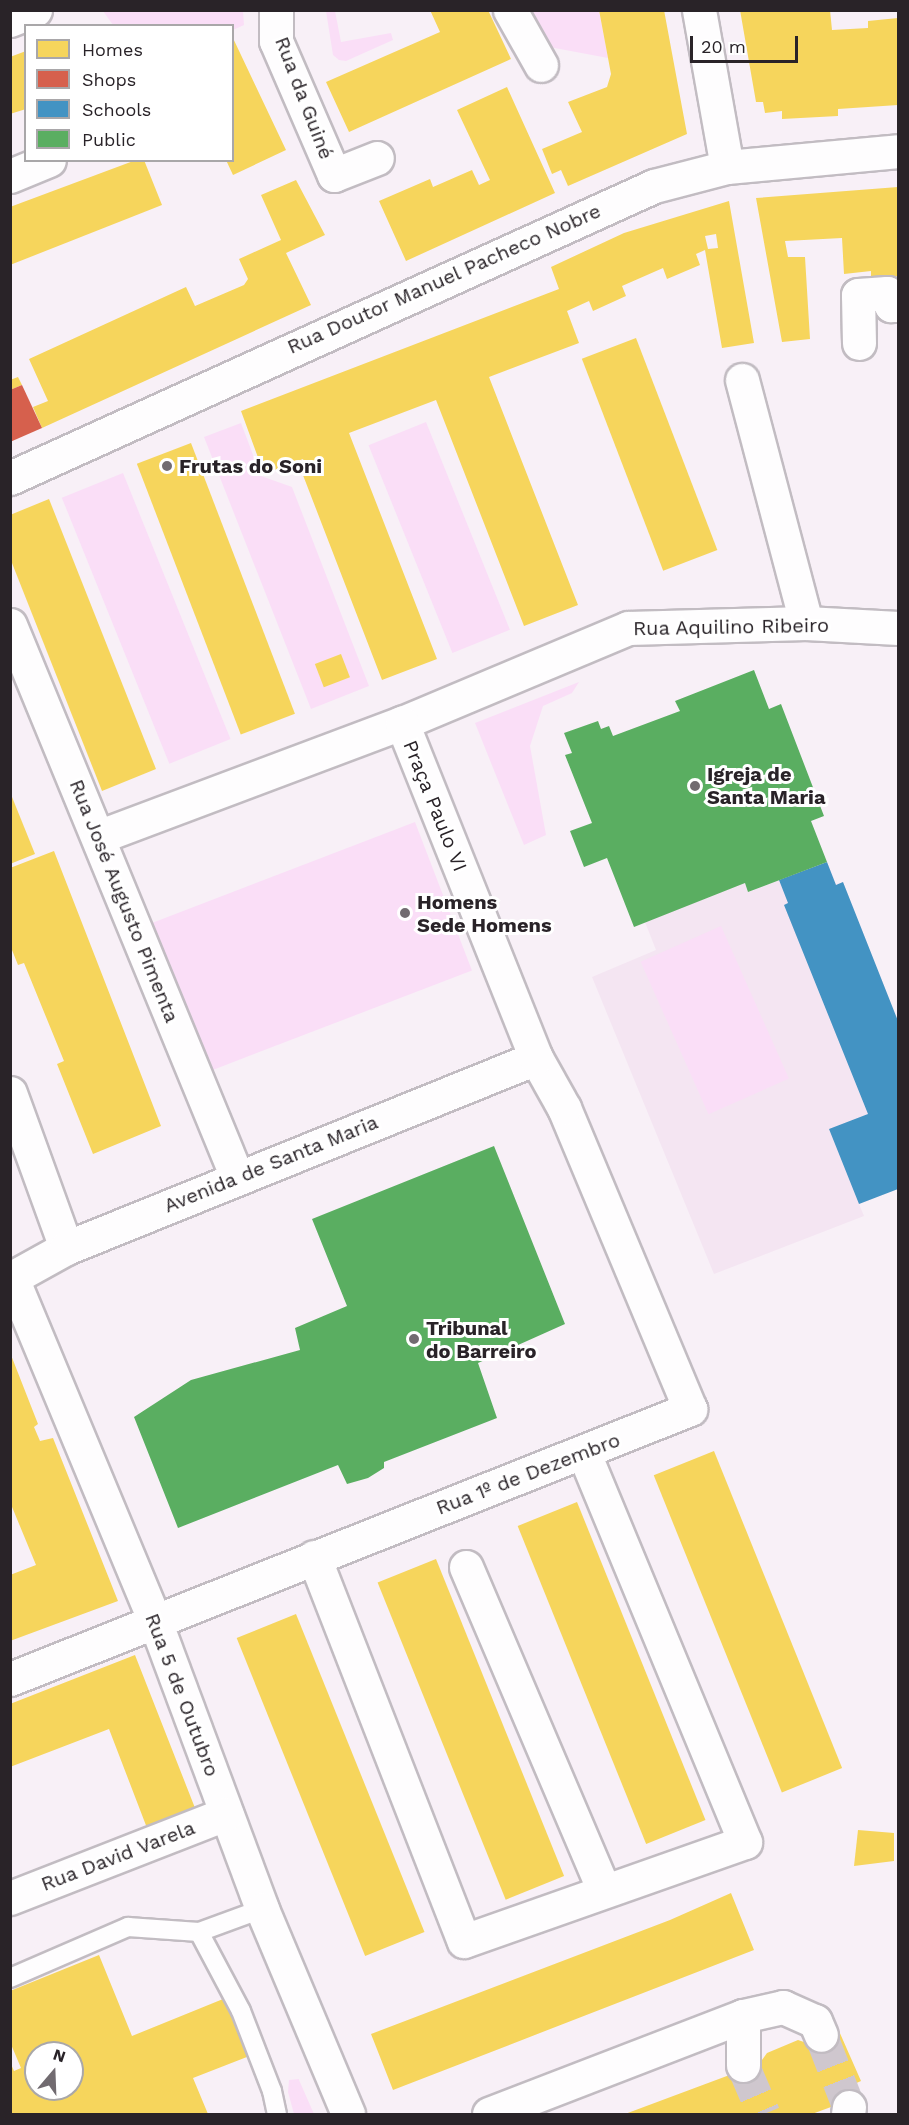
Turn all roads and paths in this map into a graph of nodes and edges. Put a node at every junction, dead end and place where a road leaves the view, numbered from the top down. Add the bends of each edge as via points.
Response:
1 (35, 10) edge
2 (276, 10) edge
3 (510, 10) edge
4 (699, 10) edge
5 (10, 20) edge
6 (541, 65) dead end
7 (898, 151) edge
8 (377, 158) dead end
9 (44, 162) edge
10 (727, 167) junction
11 (10, 176) edge
12 (898, 305) edge
13 (859, 343) dead end
14 (742, 380) dead end
15 (10, 478) edge
16 (806, 623) junction
17 (10, 625) edge
18 (898, 628) edge
19 (402, 723) junction
20 (98, 837) junction
21 (536, 1058) junction
22 (10, 1093) edge
23 (237, 1177) junction
24 (66, 1248) junction
25 (11, 1278) edge
26 (584, 1454) junction
27 (314, 1557) junction
28 (466, 1567) dead end
29 (155, 1621) junction
30 (10, 1680) edge
31 (226, 1814) junction
32 (603, 1892) junction
33 (10, 1898) edge
34 (262, 1910) junction
35 (199, 1932) junction
36 (10, 1978) edge
37 (743, 2016) junction
38 (820, 2035) tunnel mouth
39 (743, 2065) tunnel mouth
40 (277, 2115) edge
41 (348, 2115) edge
42 (489, 2115) edge

1 - 5 street
2 - 8 street, Rua da Guiné via 276,41 334,175
3 - 6 street
4 - 10 street
7 - 10 street, Rua Doutor Manuel Pacheco Nobre
9 - 11 street
10 - 15 street, Rua Doutor Manuel Pacheco Nobre via 643,190
12 - 13 street via 891,305 886,293 858,295
14 - 16 street
16 - 18 street, Rua Aquilino Ribeiro
16 - 19 street, Rua Aquilino Ribeiro via 628,628
17 - 20 street, Rua José Augusto Pimenta
19 - 20 street, Praça Paulo VI
19 - 21 street, Praça Paulo VI
20 - 23 street, Rua José Augusto Pimenta
21 - 23 street, Avenida de Santa Maria
21 - 26 street, Rua 1º de Dezembro via 564,1108 690,1409
22 - 24 street
23 - 24 street, Avenida de Santa Maria
24 - 25 street, Avenida de Santa Maria
25 - 29 street, Rua 5 de Outubro
26 - 27 street, Rua 1º de Dezembro
26 - 32 street via 746,1842
27 - 29 street, Rua 1º de Dezembro
27 - 32 street via 464,1941
28 - 32 street
29 - 30 street, Rua 1º de Dezembro
29 - 31 street, Rua 5 de Outubro
31 - 33 street, Rua David Varela
31 - 34 street, Rua 5 de Outubro
34 - 35 lane
34 - 41 street, Rua 5 de Outubro
35 - 36 lane via 128,1927
35 - 40 lane via 241,2011 272,2091
37 - 38 street via 783,2007 815,2021
37 - 39 street
37 - 42 street

